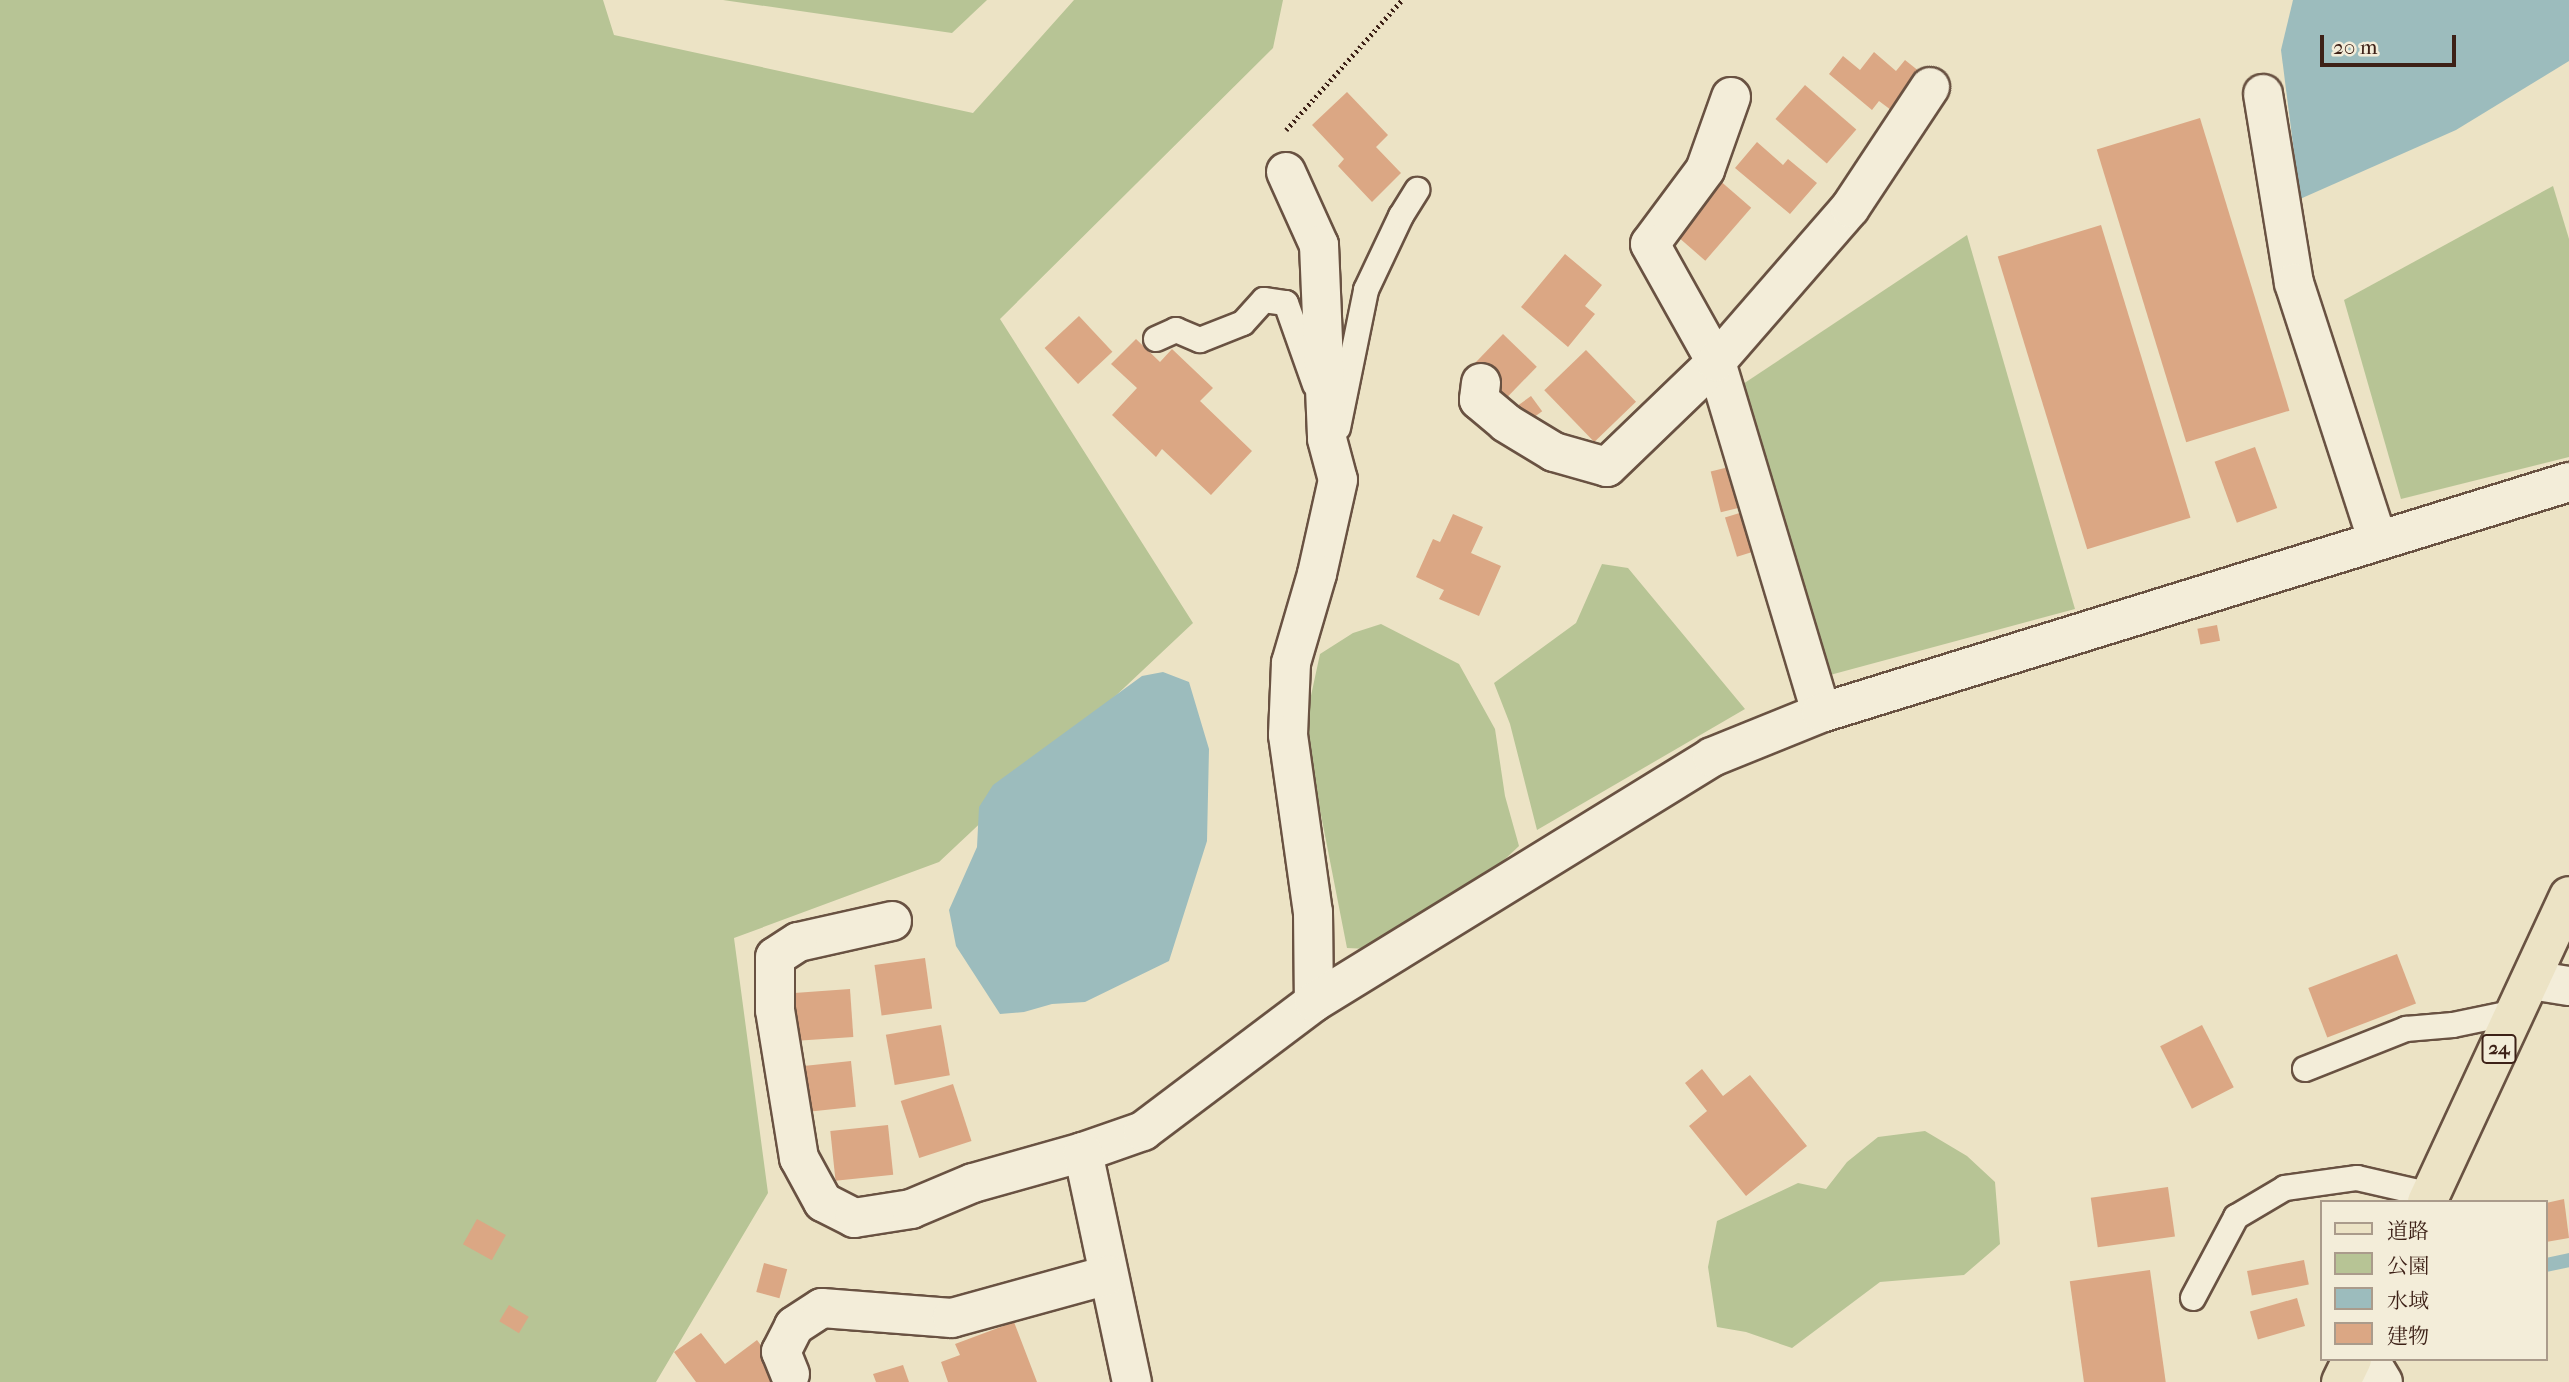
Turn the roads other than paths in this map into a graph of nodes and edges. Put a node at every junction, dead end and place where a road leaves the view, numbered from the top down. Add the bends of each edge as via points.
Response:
1 (1930, 87) dead end
2 (2263, 94) dead end
3 (1731, 97) dead end
4 (1286, 173) road end
5 (1417, 190) dead end
6 (1156, 339) dead end
7 (1716, 362) junction
8 (1481, 383) dead end
9 (1326, 415) junction
10 (1332, 457) junction
11 (2569, 482) edge
12 (2378, 541) junction
13 (1821, 713) junction
14 (2569, 897) edge
15 (892, 921) dead end
16 (2569, 986) edge
17 (2523, 996) junction
18 (1314, 1002) junction
19 (2305, 1069) dead end
20 (1083, 1152) junction
21 (2429, 1198) edge
22 (1108, 1275) junction
23 (2193, 1298) dead end
24 (2351, 1361) edge
25 (2370, 1361) edge
26 (790, 1374) dead end
27 (1132, 1382) edge
28 (2341, 1382) edge
29 (2384, 1382) edge

1 - 7 street via 1850,208
2 - 12 street via 2294,283
3 - 7 street via 1705,170 1650,244
4 - 9 street via 1319,245
5 - 10 lane via 1366,290
6 - 9 lane via 1176,330 1200,340 1243,323 1264,300 1286,303
7 - 8 street via 1607,467 1554,452 1506,424 1479,400
7 - 13 street
9 - 10 street
10 - 18 street via 1338,480 1291,663 1288,735 1313,912
11 - 12 street
12 - 13 street
13 - 18 street via 1712,757
14 - 17 main road, 24
15 - 20 street via 798,942 775,957 775,1010 799,1158 823,1202 854,1218 911,1209 973,1183
16 - 17 street
17 - 19 lane via 2453,1025 2406,1029
17 - 21 main road, 24
18 - 20 street via 1143,1131
20 - 22 street
21 - 23 lane via 2357,1178 2286,1188 2236,1217
22 - 26 street via 952,1318 822,1308 794,1326 785,1343 781,1352
22 - 27 street
24 - 28 main road
25 - 29 street

